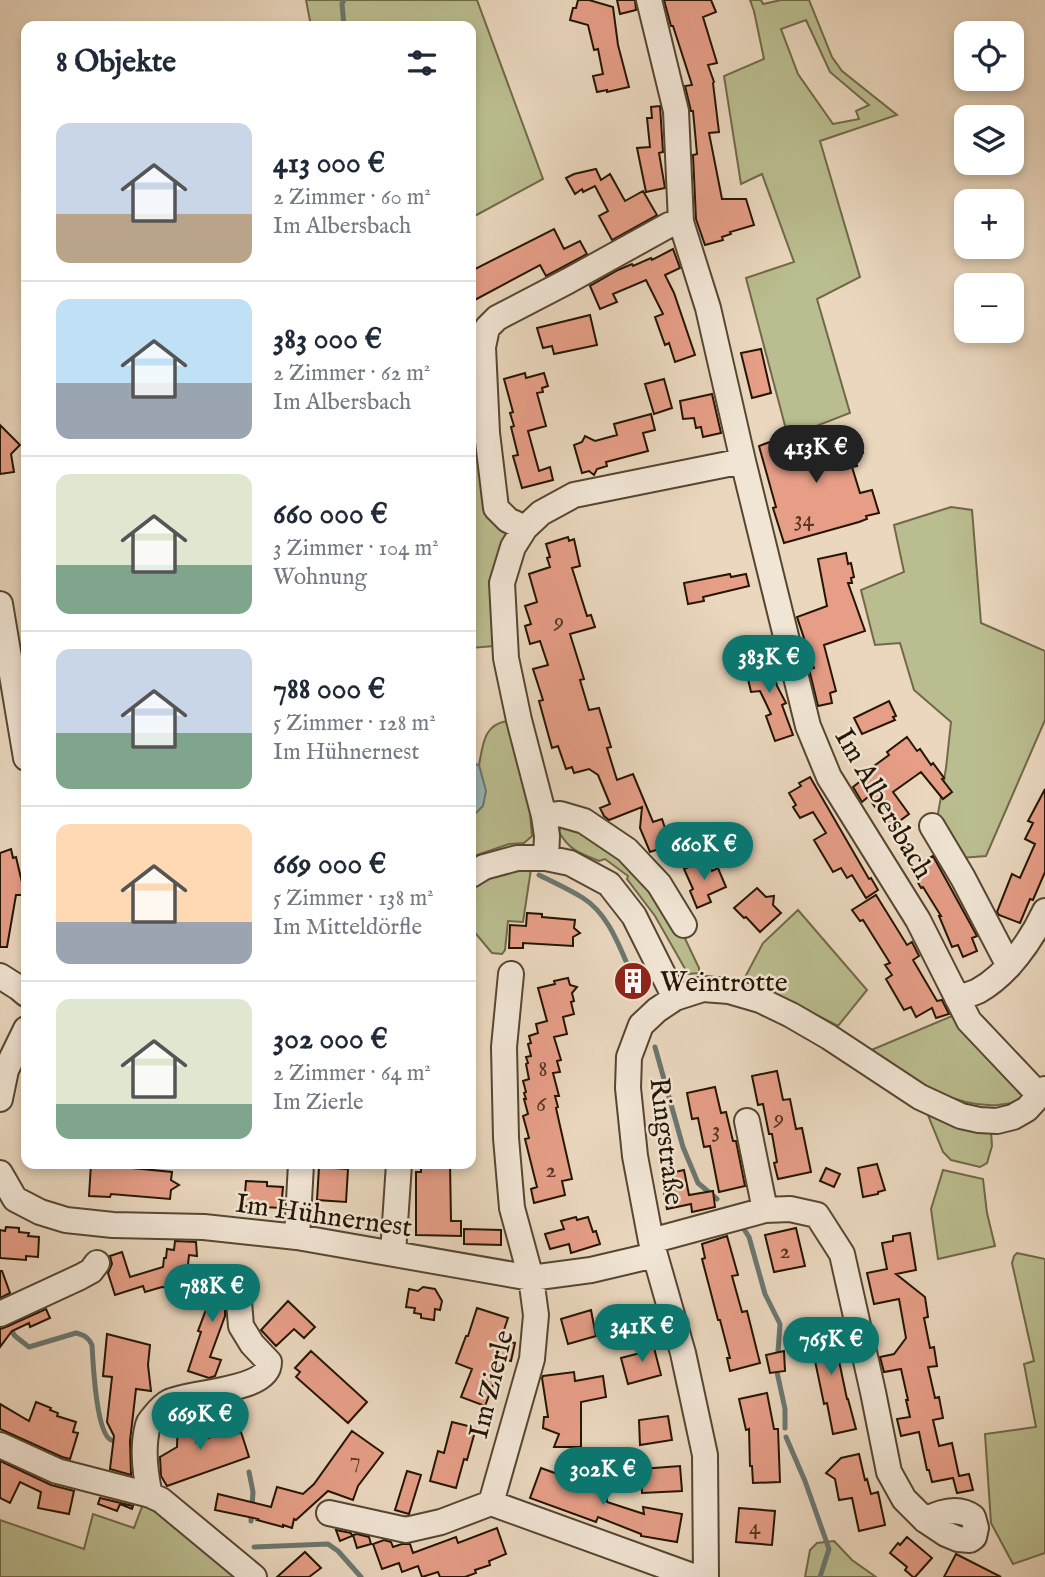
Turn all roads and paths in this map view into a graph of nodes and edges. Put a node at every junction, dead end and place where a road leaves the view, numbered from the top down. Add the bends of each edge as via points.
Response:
1 (649, 0) edge
2 (681, 222) junction
3 (743, 461) junction
4 (525, 528) junction
5 (0, 605) edge
6 (21, 729) edge
7 (544, 816) junction
8 (934, 830) dead end
9 (546, 859) junction
10 (476, 872) edge
11 (1045, 911) edge
12 (684, 925) dead end
13 (1009, 966) junction
14 (511, 974) dead end
15 (0, 976) edge
16 (21, 990) edge
17 (675, 998) junction
18 (957, 998) junction
19 (21, 1039) edge
20 (1042, 1093) edge
21 (0, 1098) edge
22 (747, 1121) dead end
23 (300, 1169) edge
24 (399, 1169) edge
25 (0, 1173) edge
26 (7, 1205) edge
27 (765, 1210) junction
28 (298, 1237) junction
29 (653, 1248) junction
30 (393, 1253) junction
31 (97, 1263) dead end
32 (531, 1278) junction
33 (239, 1302) dead end
34 (0, 1314) edge
35 (0, 1445) edge
36 (150, 1495) junction
37 (491, 1503) junction
38 (329, 1513) dead end
39 (925, 1520) dead end
40 (254, 1577) edge
41 (695, 1577) edge
42 (706, 1577) edge

1 - 2 street, Im Albersbach via 676,111
2 - 3 street, Im Albersbach via 708,308
2 - 4 street via 497,318 487,328 483,347 487,433 496,508
3 - 4 street via 574,495 541,513
3 - 18 street, Im Albersbach via 818,753 918,920
4 - 7 street via 513,547 502,583 506,658
5 - 6 street
7 - 9 street
7 - 12 street via 560,814 584,821 626,850 659,884
8 - 13 street, Im Albersbach
9 - 10 street via 517,858
9 - 17 street via 570,863 609,884 634,916
11 - 13 street
13 - 18 street via 978,991
14 - 32 street, Im Zierle via 504,1047 506,1138 512,1208
15 - 16 street
17 - 20 street, Ringstraße via 703,989 760,1000 829,1037 920,1097 979,1121 1013,1118
17 - 29 street, Ringstraße via 641,1025 629,1057 635,1156
18 - 20 street, Im Albersbach via 969,1021
19 - 21 street via 6,1070
22 - 27 street
23 - 28 street
24 - 30 street
25 - 26 street, Im Hühnernest
26 - 28 street, Im Hühnernest via 66,1220
27 - 29 street, Im Hühnernest
27 - 39 street, Im Hühnernest via 817,1215 842,1254 889,1472 904,1499
28 - 30 street, Im Hühnernest
29 - 32 street, Im Hühnernest via 591,1270
29 - 42 street, Ringstraße via 683,1353 705,1455
30 - 32 street, Im Hühnernest
31 - 34 street via 80,1277
32 - 37 street, Im Zierle via 537,1315 532,1359
33 - 36 street via 241,1326 269,1367 251,1383 180,1398 158,1411 148,1423
35 - 36 street via 57,1471
36 - 40 street
37 - 38 street via 406,1530
37 - 41 street

